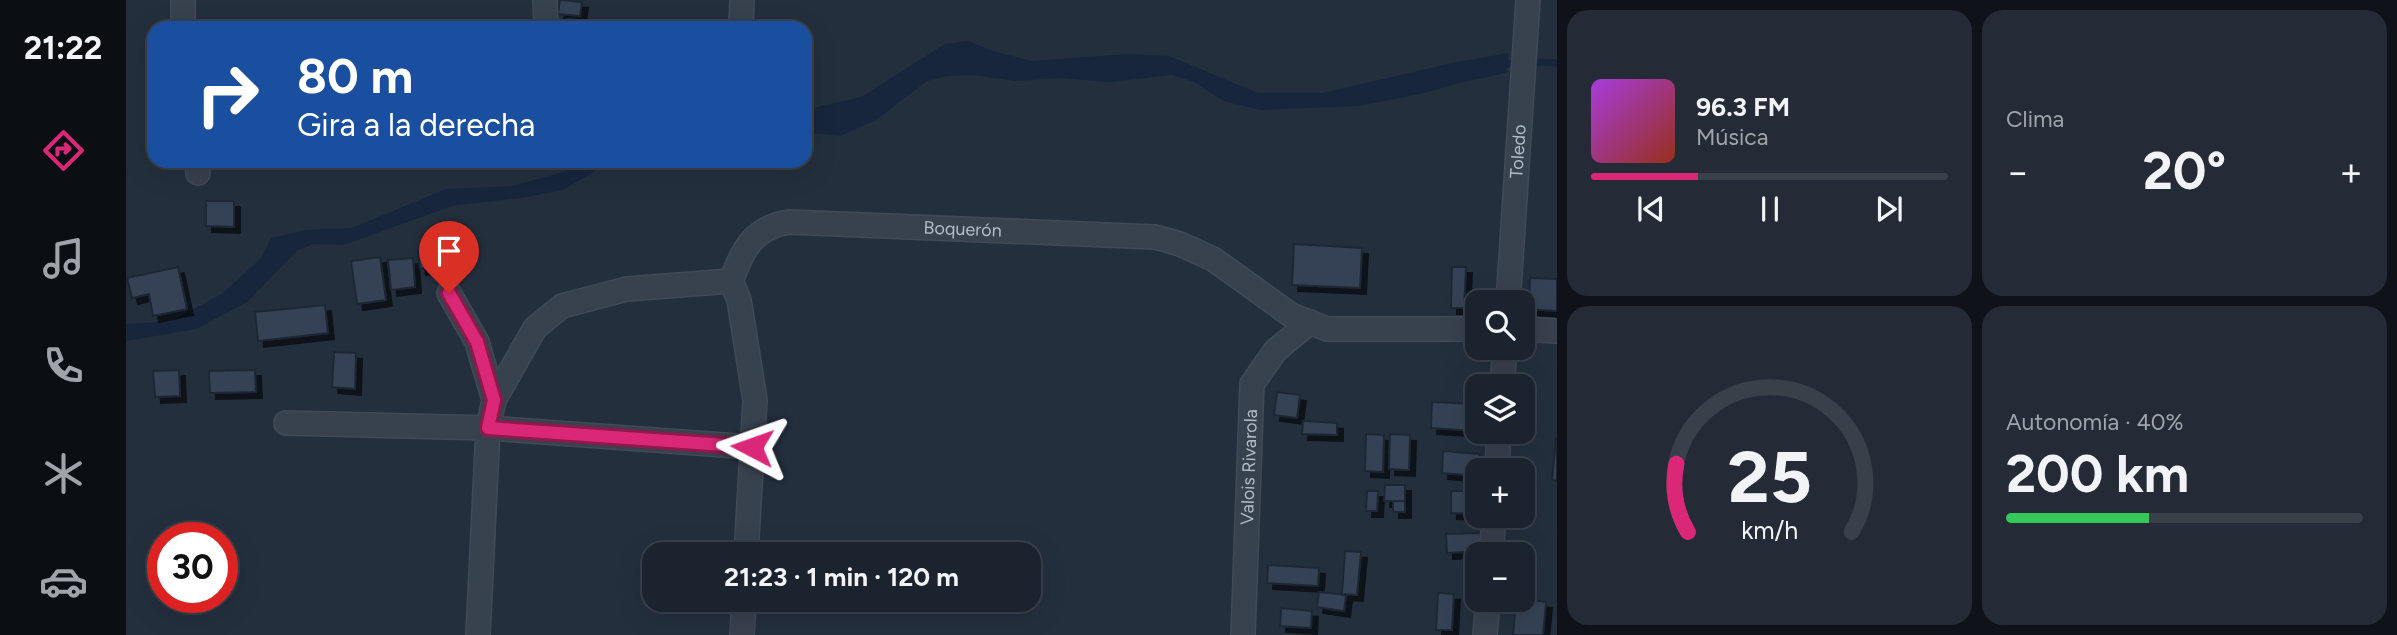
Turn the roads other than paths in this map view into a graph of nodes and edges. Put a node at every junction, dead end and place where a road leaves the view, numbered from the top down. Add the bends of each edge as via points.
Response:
1 (183, 0) edge
2 (545, 0) edge
3 (1528, 0) edge
4 (183, 21) edge
5 (546, 21) edge
6 (731, 281) junction
7 (1509, 290) edge
8 (449, 293) dead end
9 (1310, 322) junction
10 (1465, 329) edge
11 (1535, 330) edge
12 (1557, 331) edge
13 (494, 400) junction
14 (286, 423) dead end
15 (488, 428) junction
16 (752, 447) junction
17 (747, 542) edge
18 (743, 612) edge
19 (1487, 612) edge
20 (478, 635) edge
21 (742, 635) edge
22 (1243, 635) edge
23 (1485, 635) edge

1 - 4 street
2 - 5 street
3 - 7 street, Toledo
6 - 9 street, Boquerón via 743,251 770,225 789,222 1155,237 1213,258 1291,315
6 - 13 street via 627,289 562,306 536,328
6 - 16 street via 739,300 755,400
8 - 13 street via 477,342
9 - 10 street, Boquerón via 1327,329
9 - 22 street, Valois Rivarola via 1275,351 1252,384
11 - 12 street
13 - 15 street
14 - 15 street
15 - 16 street
15 - 20 street
16 - 17 street
18 - 21 street
19 - 23 street

